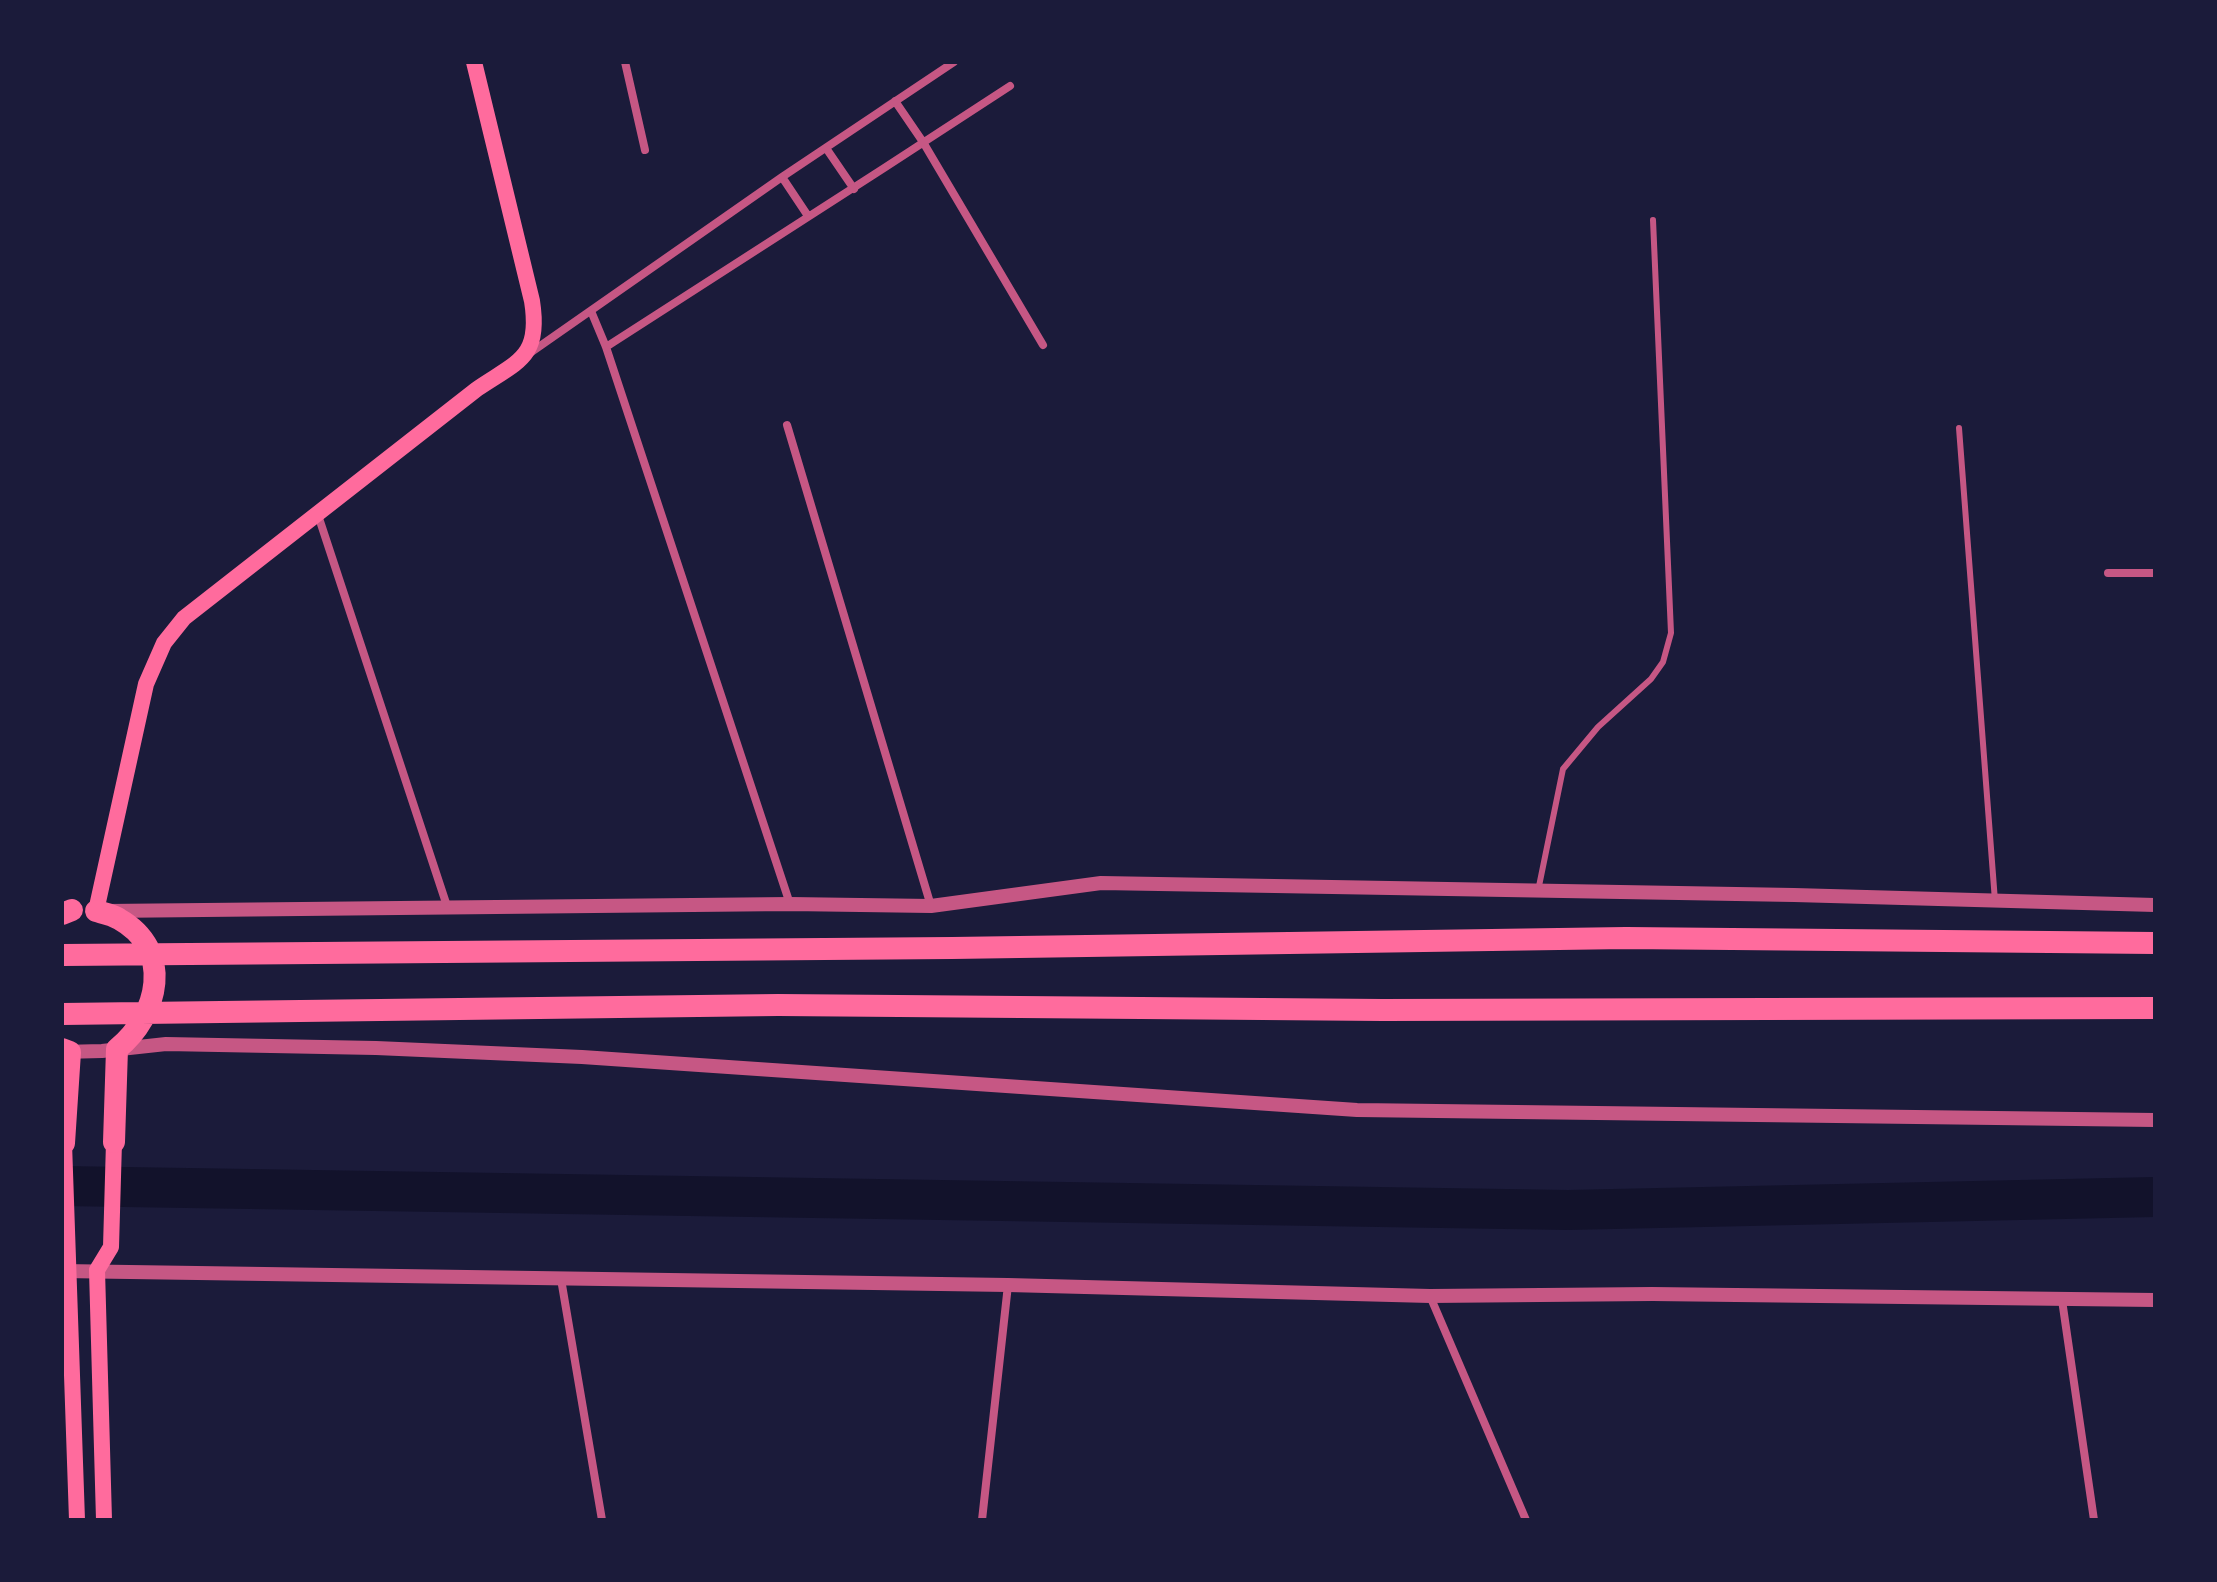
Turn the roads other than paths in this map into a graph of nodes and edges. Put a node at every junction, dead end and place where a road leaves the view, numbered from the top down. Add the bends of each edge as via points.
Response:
1 (474, 62) edge
2 (625, 62) edge
3 (954, 62) edge
4 (1010, 86) dead end
5 (895, 101) junction
6 (923, 142) junction
7 (826, 148) junction
8 (645, 150) dead end
9 (782, 177) junction
10 (854, 189) junction
11 (808, 216) junction
12 (1653, 220) dead end
13 (591, 311) junction
14 (1043, 345) dead end
15 (606, 347) junction
16 (526, 356) junction
17 (787, 425) dead end
18 (1959, 428) dead end
19 (317, 512) junction
20 (2108, 573) dead end
21 (2155, 573) edge
22 (1538, 891) junction
23 (1995, 901) junction
24 (790, 904) junction
25 (2155, 905) edge
26 (447, 906) junction
27 (931, 906) junction
28 (96, 911) junction
29 (65, 912) edge
30 (2155, 943) edge
31 (62, 955) edge
32 (2155, 1008) edge
33 (62, 1014) edge
34 (117, 1049) junction
35 (65, 1051) edge
36 (2155, 1120) edge
37 (114, 1142) joint
38 (64, 1143) joint
39 (67, 1265) edge
40 (97, 1270) junction
41 (561, 1279) junction
42 (1008, 1285) junction
43 (1430, 1296) junction
44 (2062, 1300) junction
45 (2155, 1300) edge
46 (77, 1520) edge
47 (104, 1520) edge
48 (602, 1520) edge
49 (982, 1520) edge
50 (1526, 1520) edge
51 (2094, 1520) edge

1 - 16 main road via 532,301 534,336
2 - 8 street
3 - 5 street
4 - 6 street
5 - 6 street
5 - 7 street
6 - 10 street
6 - 14 street
7 - 9 street
7 - 10 street
9 - 11 street
9 - 13 street
10 - 11 street
11 - 15 street
12 - 22 lane via 1669,648 1651,679 1563,769
13 - 15 street
13 - 16 street
15 - 24 street
16 - 19 main road
17 - 27 street
18 - 23 lane
19 - 26 street
19 - 28 main road via 184,618 164,643 146,684
20 - 21 street
22 - 23 street
22 - 27 street via 1101,883
23 - 25 street
24 - 26 street
24 - 27 street
26 - 28 street
28 - 29 street
28 - 34 highway via 119,919 138,934 151,955 156,979 147,1013
30 - 31 highway via 1626,938
32 - 33 highway via 778,1005
34 - 35 street
34 - 36 street via 166,1044 566,1056 1357,1110
34 - 37 highway
35 - 38 highway
37 - 40 main road via 111,1247
38 - 39 main road
39 - 40 street
39 - 46 main road
40 - 41 street
40 - 47 main road
41 - 42 street
41 - 48 street
42 - 43 street
42 - 49 street
43 - 44 street
43 - 50 street
44 - 45 street
44 - 51 street

